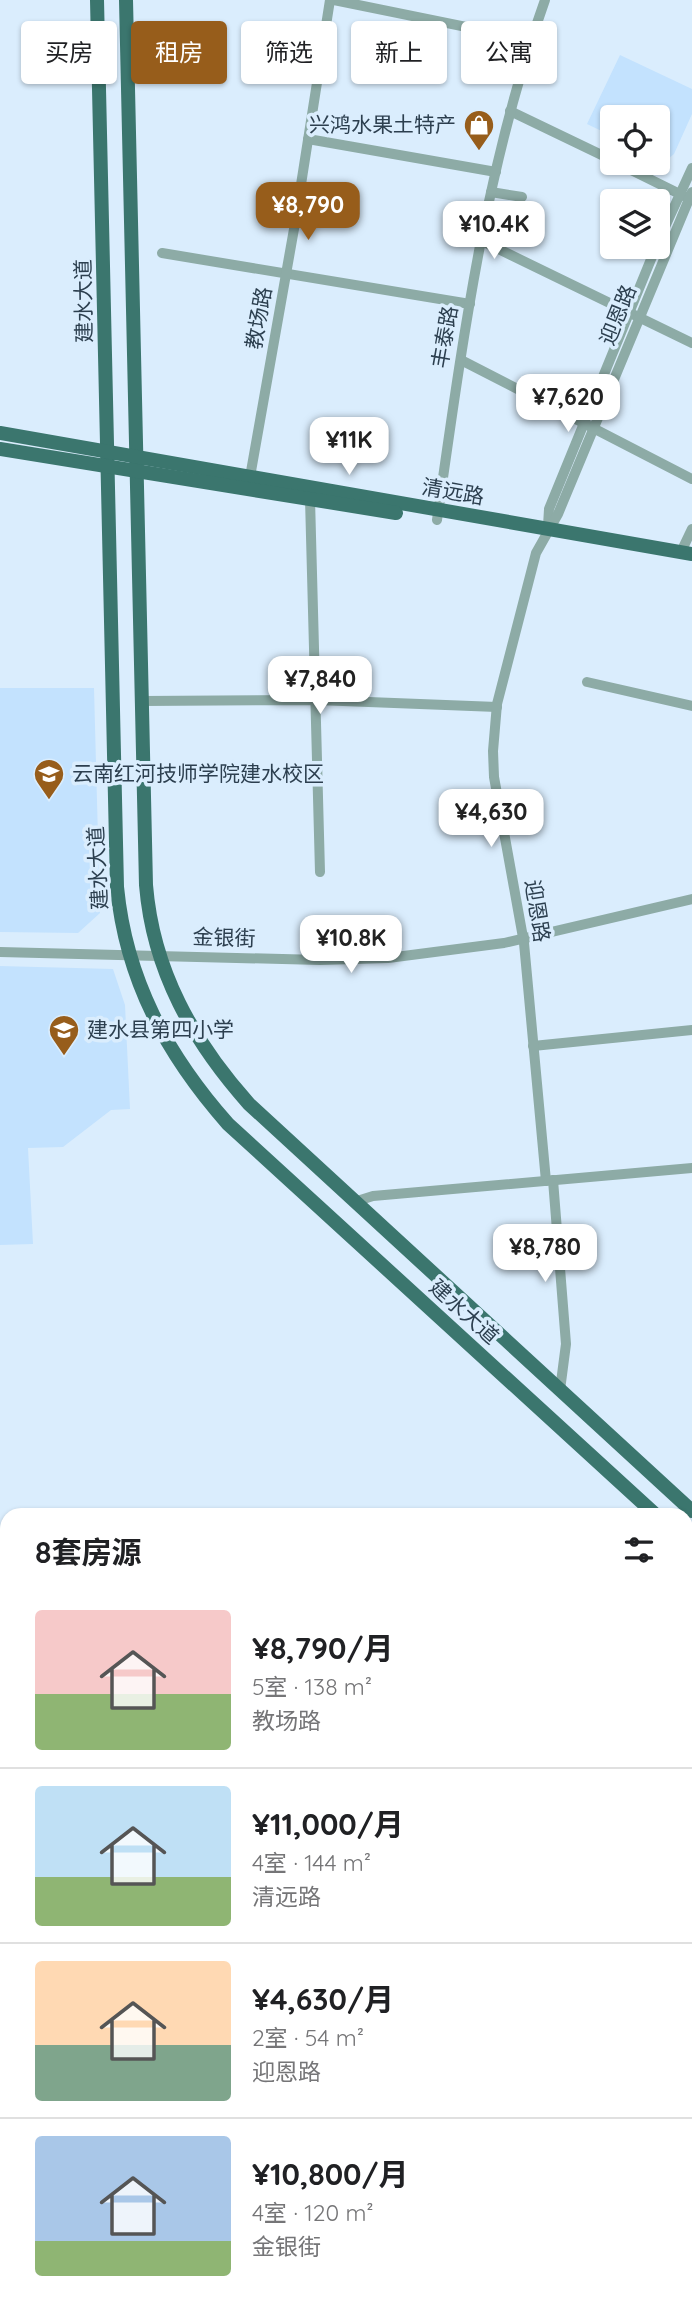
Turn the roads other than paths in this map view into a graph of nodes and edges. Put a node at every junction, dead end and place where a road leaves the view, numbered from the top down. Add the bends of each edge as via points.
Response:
1 (97, 0) edge
2 (126, 0) edge
3 (332, 0) edge
4 (545, 0) edge
5 (537, 21) edge
6 (461, 26) edge
7 (518, 84) edge
8 (510, 111) junction
9 (308, 139) junction
10 (600, 155) edge
11 (692, 168) edge
12 (496, 172) junction
13 (643, 175) edge
14 (491, 192) junction
15 (689, 196) edge
16 (522, 197) dead end
17 (670, 224) edge
18 (482, 241) junction
19 (162, 253) dead end
20 (652, 259) edge
21 (286, 272) junction
22 (470, 304) junction
23 (634, 314) junction
24 (692, 343) edge
25 (461, 360) junction
26 (588, 427) junction
27 (0, 433) edge
28 (0, 449) edge
29 (108, 459) junction
30 (137, 464) junction
31 (250, 477) junction
32 (692, 479) edge
33 (310, 499) junction
34 (437, 515) junction
35 (692, 529) edge
36 (545, 534) junction
37 (686, 553) edge
38 (692, 563) edge
39 (587, 682) dead end
40 (317, 700) junction
41 (143, 701) junction
42 (692, 706) edge
43 (497, 707) junction
44 (320, 872) dead end
45 (692, 899) edge
46 (524, 939) junction
47 (0, 952) edge
48 (129, 955) junction
49 (159, 956) junction
50 (692, 1030) edge
51 (533, 1045) junction
52 (692, 1168) edge
53 (549, 1181) junction
54 (354, 1202) junction
55 (560, 1390) junction
56 (648, 1508) edge
57 (689, 1508) edge

1 - 29 main road, 建水大道
2 - 30 main road, 建水大道
3 - 6 street
3 - 9 street, 教场路
4 - 5 street, 丰泰路
7 - 8 street, 丰泰路
8 - 10 street
8 - 12 street, 丰泰路
9 - 12 street
9 - 21 street, 教场路
11 - 15 street, 迎恩路
12 - 14 street, 丰泰路
13 - 15 street
14 - 16 street
14 - 18 street, 丰泰路
15 - 17 street, 迎恩路
15 - 23 street, 迎恩路
18 - 22 street, 丰泰路
18 - 23 street
19 - 21 street
20 - 23 street, 迎恩路
21 - 22 street
21 - 31 street, 教场路
22 - 25 street, 丰泰路
23 - 24 street
23 - 26 street, 迎恩路
25 - 26 street
25 - 34 street, 丰泰路
26 - 32 street
26 - 36 street, 迎恩路 via 558,514
27 - 29 main road, 清远路
28 - 29 main road, 清远路
29 - 30 main road, 清远路
29 - 48 main road, 建水大道 via 117,887
30 - 31 main road, 清远路
30 - 33 main road, 清远路
30 - 41 main road, 建水大道
31 - 34 main road, 清远路
33 - 34 main road, 清远路
33 - 40 street
34 - 36 main road, 清远路
35 - 37 street
36 - 37 main road, 清远路
36 - 38 main road, 清远路
36 - 43 street, 迎恩路 via 536,553
39 - 42 street
40 - 41 street
40 - 43 street
40 - 44 street
41 - 49 main road, 建水大道 via 146,885
43 - 46 street, 迎恩路 via 494,777
45 - 46 street, 金银街
46 - 49 street, 金银街 via 440,953 354,960
46 - 51 street, 迎恩路
47 - 48 street, 金银街
48 - 49 street, 金银街
48 - 56 main road, 建水大道 via 166,1042 191,1082 228,1124
49 - 54 main road, 建水大道 via 187,1021 220,1071 267,1122
50 - 51 street
51 - 53 street, 迎恩路
52 - 53 street
53 - 54 street via 373,1196
53 - 55 street, 迎恩路 via 566,1344
54 - 55 main road, 建水大道
55 - 57 main road, 建水大道

